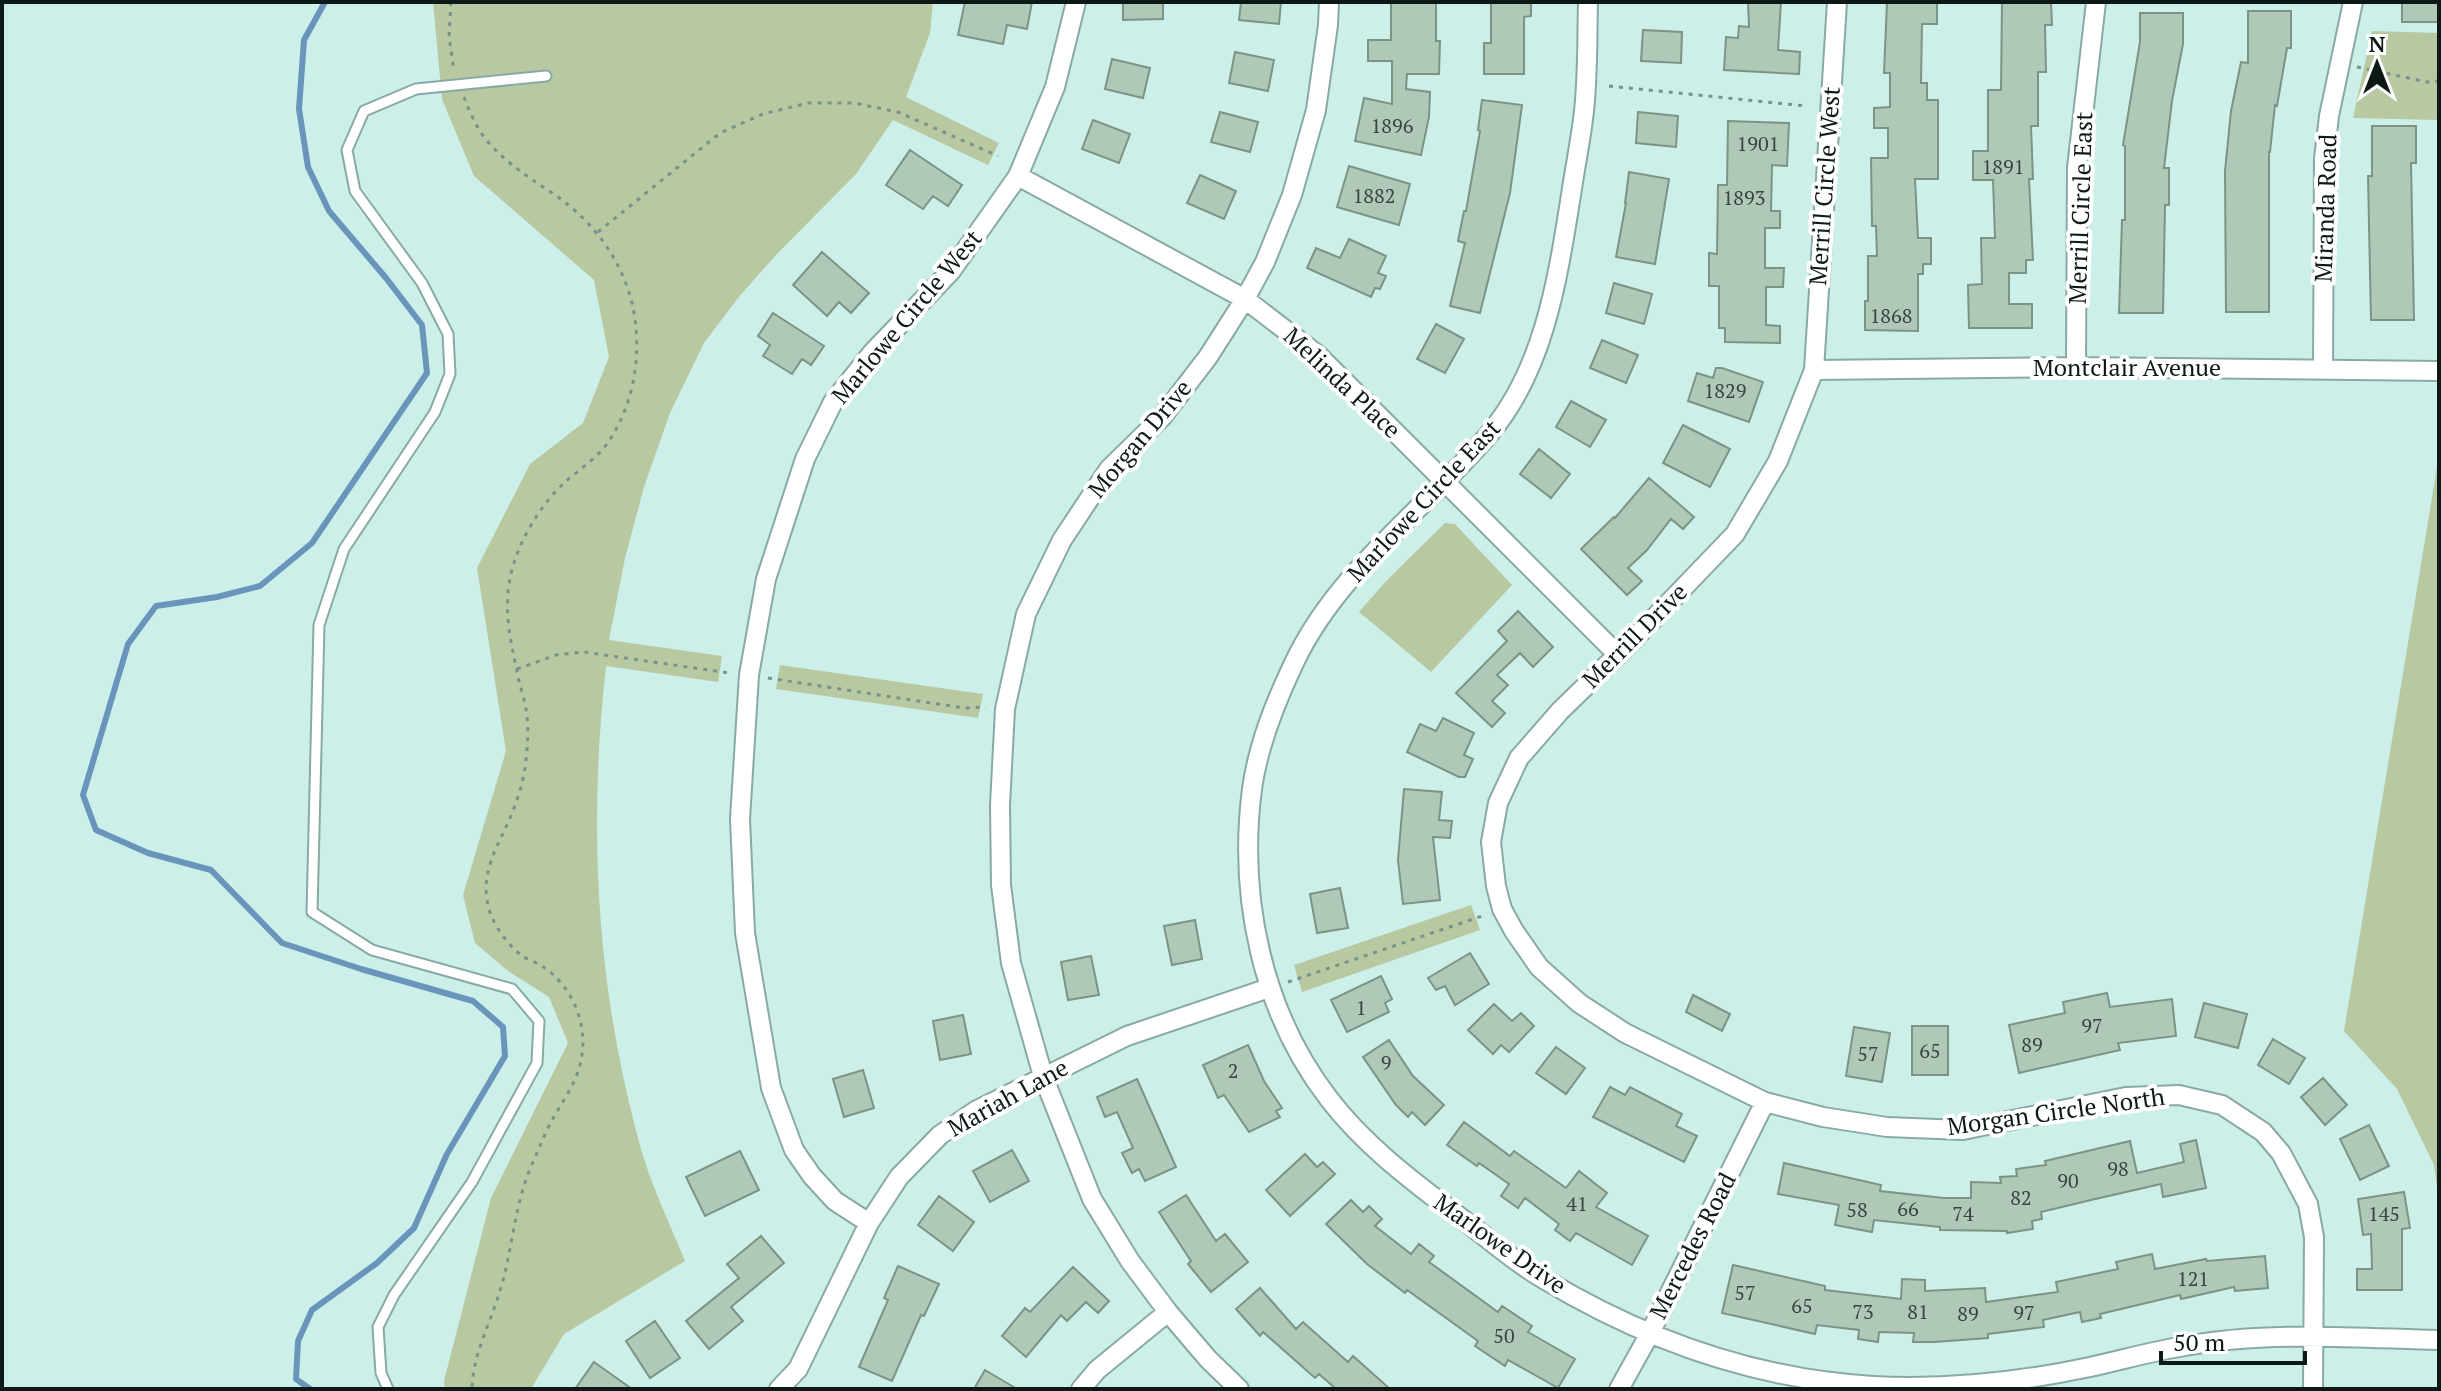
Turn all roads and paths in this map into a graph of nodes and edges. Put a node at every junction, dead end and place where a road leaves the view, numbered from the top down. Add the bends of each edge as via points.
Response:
1 (451, 2) edge
2 (1076, 2) edge
3 (1329, 2) edge
4 (1588, 2) edge
5 (1837, 2) edge
6 (2096, 2) edge
7 (2353, 2) edge
8 (2341, 64) junction
9 (546, 76) dead end
10 (2439, 81) edge
11 (459, 85) junction
12 (1609, 86) dead end
13 (1806, 106) dead end
14 (998, 156) dead end
15 (1018, 176) junction
16 (598, 232) junction
17 (1245, 299) junction
18 (2076, 367) junction
19 (2323, 369) junction
20 (1814, 370) junction
21 (2439, 371) edge
22 (1445, 481) junction
23 (1618, 655) junction
24 (517, 669) junction
25 (727, 672) dead end
26 (766, 678) dead end
27 (1005, 709) junction
28 (1502, 909) junction
29 (1269, 988) junction
30 (2439, 1069) edge
31 (1043, 1076) junction
32 (1765, 1102) junction
33 (2439, 1119) edge
34 (869, 1223) junction
35 (1168, 1312) junction
36 (1649, 1335) junction
37 (2313, 1338) junction
38 (2439, 1340) edge
39 (388, 1389) edge
40 (472, 1389) edge
41 (779, 1389) edge
42 (1081, 1389) edge
43 (1239, 1389) edge
44 (1619, 1389) edge
45 (2313, 1389) edge

1 - 11 path via 449,36
2 - 15 street, Marlowe Circle West via 1055,87
3 - 17 street, Morgan Drive via 1316,110 1292,195
4 - 22 street, Marlowe Circle East via 1585,108 1549,311 1527,375 1493,429
5 - 20 street, Merrill Circle West
6 - 18 street, Merrill Circle East via 2077,168
7 - 8 street, Miranda Road
8 - 10 path
8 - 19 street, Miranda Road via 2324,159
9 - 11 lane
11 - 16 path via 488,141
11 - 39 lane via 416,89 364,111 347,150 355,191 422,283 448,334 450,374 435,412 344,549 319,625 312,912 372,950 512,989 539,1021 537,1063 472,1182 378,1327 381,1373
12 - 13 path
14 - 16 path via 898,112 854,103 808,103 763,114 720,133
15 - 17 street, Melinda Place
15 - 34 street, Marlowe Circle West via 951,271 833,402 805,459 766,579 749,675 740,819 745,933 771,1088 794,1150 812,1176 835,1201
16 - 24 path via 619,264 632,301 637,347 630,398 606,446 559,488 527,532 510,577 507,616
17 - 22 street, Melinda Place via 1319,356
17 - 27 street, Morgan Drive via 1162,417 1109,469 1062,540 1026,614
18 - 19 street, Montclair Avenue
18 - 20 street, Montclair Avenue
19 - 21 street, Montclair Avenue
20 - 23 street, Merrill Drive via 1778,461 1735,534
22 - 23 street, Melinda Place
22 - 29 street, Marlowe Circle East via 1328,606 1297,655 1269,719 1252,785 1248,839 1257,941
23 - 28 street, Merrill Drive via 1519,758 1498,803 1491,842
24 - 25 path via 584,652
24 - 40 path via 527,714 526,758 513,810 489,864 486,889 503,937 570,993 581,1026 582,1055 574,1084 530,1167 499,1296 476,1357
26 - 27 path via 964,708
27 - 31 street, Morgan Drive via 1001,885 1011,963
28 - 29 path
28 - 32 street, Morgan Circle North via 1539,967 1579,1003 1625,1033
29 - 31 street, Mariah Lane via 1127,1036
29 - 36 street, Marlowe Drive via 1296,1048 1329,1099 1383,1158 1536,1275
30 - 33 path
31 - 34 street, Mariah Lane via 940,1135 899,1177
31 - 35 street, Morgan Drive via 1092,1199
32 - 36 street, Mercedes Road
32 - 37 street, Morgan Circle North via 1887,1127 1963,1130 2126,1097 2179,1095 2222,1105 2263,1132 2281,1153 2308,1204 2314,1237
34 - 41 street, Mariah Lane via 798,1369
35 - 42 street
35 - 43 street, Morgan Drive
36 - 37 street, Marlowe Drive via 1774,1374 1872,1386 2018,1380 2188,1345
36 - 44 street, Mercedes Road
37 - 38 street, Marlowe Drive
37 - 45 street, Morgan Circle North

